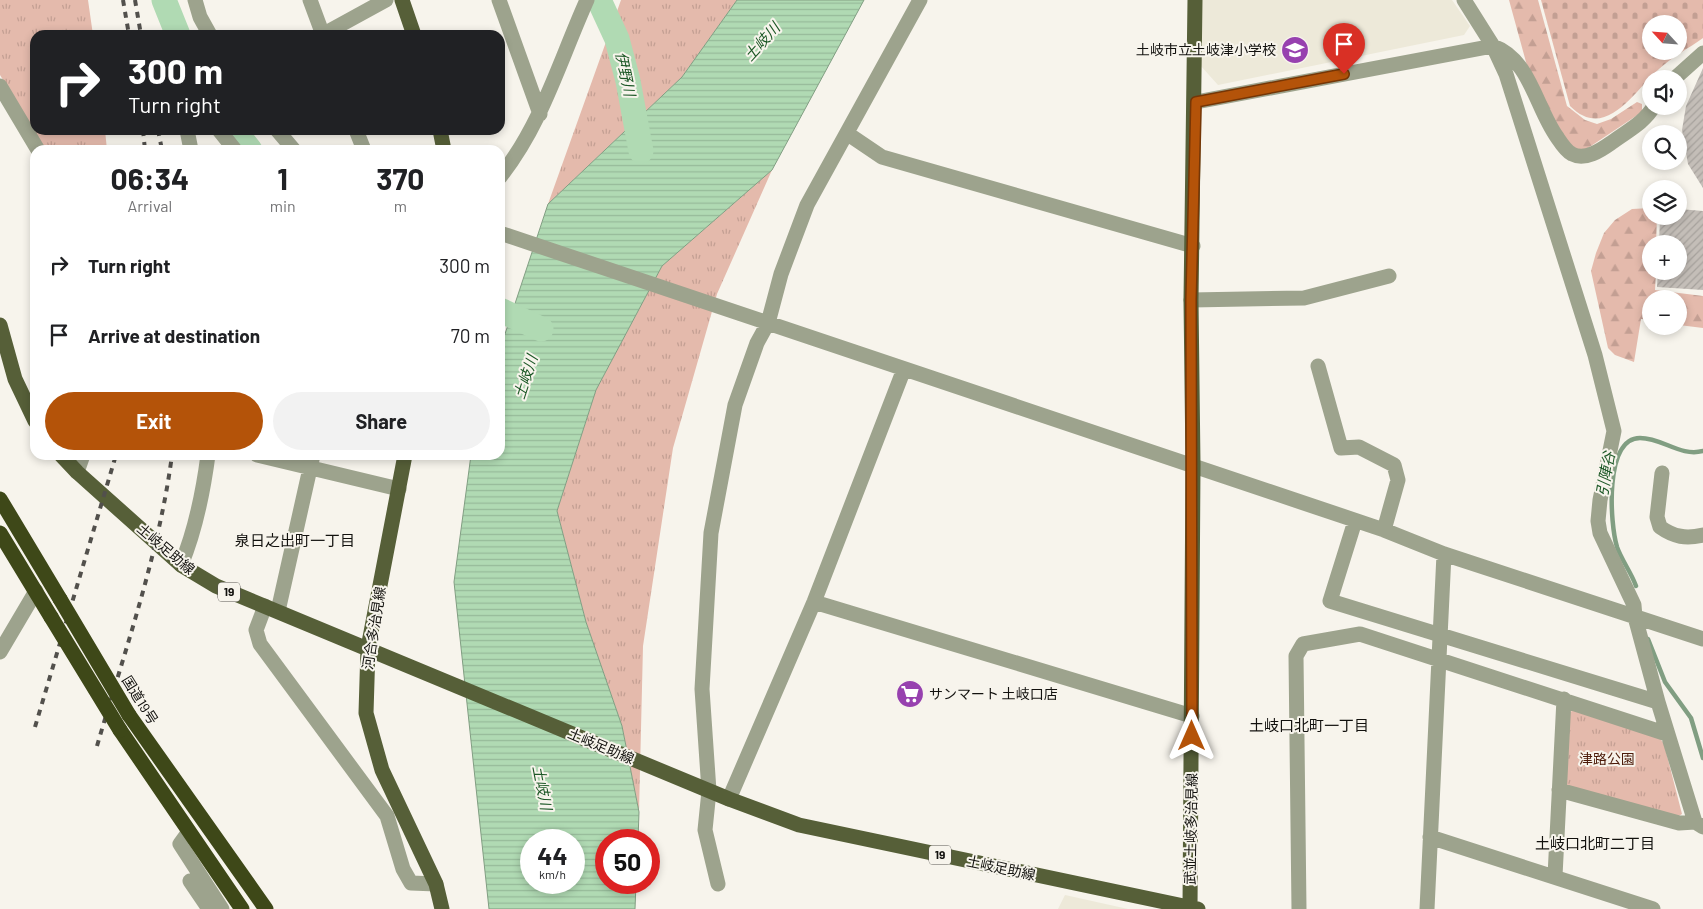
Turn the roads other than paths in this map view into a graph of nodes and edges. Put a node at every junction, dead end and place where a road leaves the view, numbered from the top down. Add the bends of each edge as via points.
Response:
1 (195, 0) edge
2 (310, 0) edge
3 (386, 0) edge
4 (402, 0) edge
5 (499, 0) edge
6 (576, 0) edge
7 (587, 0) edge
8 (920, 0) edge
9 (1195, 0) edge
10 (1464, 0) edge
11 (580, 17) junction
12 (207, 30) edge
13 (320, 30) edge
14 (331, 30) edge
15 (412, 30) edge
16 (1493, 46) junction
17 (1703, 53) edge
18 (1684, 70) edge
19 (0, 86) edge
20 (1196, 102) junction
21 (540, 114) junction
22 (1648, 115) edge
23 (848, 134) junction
24 (223, 135) edge
25 (281, 135) edge
26 (35, 145) edge
27 (231, 145) edge
28 (290, 145) edge
29 (505, 170) edge
30 (505, 235) edge
31 (1193, 246) junction
32 (1389, 276) dead end
33 (1191, 300) junction
34 (763, 321) junction
35 (0, 325) edge
36 (1318, 366) dead end
37 (904, 369) junction
38 (30, 410) edge
39 (66, 460) edge
40 (81, 460) edge
41 (207, 460) edge
42 (296, 460) edge
43 (405, 460) edge
44 (311, 462) edge
45 (1193, 465) junction
46 (77, 472) junction
47 (1662, 473) dead end
48 (399, 489) junction
49 (0, 499) edge
50 (1355, 521) junction
51 (1384, 530) junction
52 (0, 533) edge
53 (1703, 536) edge
54 (1444, 554) junction
55 (181, 564) junction
56 (36, 591) junction
57 (814, 602) junction
58 (272, 608) junction
59 (1635, 617) junction
60 (1439, 634) junction
61 (1703, 640) edge
62 (368, 648) junction
63 (0, 652) edge
64 (1438, 660) junction
65 (1564, 699) junction
66 (1658, 702) junction
67 (1192, 716) junction
68 (1667, 734) junction
69 (1559, 790) junction
70 (709, 791) junction
71 (729, 799) junction
72 (1699, 824) edge
73 (188, 833) junction
74 (1430, 837) junction
75 (1554, 876) junction
76 (190, 881) dead end
77 (436, 884) junction
78 (718, 884) dead end
79 (1192, 908) edge
80 (209, 909) edge
81 (222, 909) edge
82 (242, 909) edge
83 (266, 909) edge
84 (442, 909) edge
85 (1299, 909) edge
86 (1427, 909) edge
87 (1653, 909) edge

1 - 12 street
2 - 13 street
3 - 14 street
4 - 15 main road
5 - 21 street
6 - 11 street
7 - 11 street
8 - 23 street
9 - 20 main road, 武並土岐多治見線
10 - 16 street
11 - 21 street
16 - 20 street
16 - 22 street via 1506,50 1518,63 1554,132 1573,155 1582,157 1601,150
16 - 59 street via 1506,74 1600,354 1614,431 1598,521 1603,543 1634,605
17 - 18 street
19 - 26 street
20 - 31 main road, 武並土岐多治見線
21 - 29 street
23 - 31 street via 882,157
23 - 34 street via 807,205
24 - 27 street
25 - 28 street
30 - 34 street
31 - 33 main road, 武並土岐多治見線
32 - 33 street via 1304,298
33 - 45 main road, 武並土岐多治見線
34 - 37 street
34 - 70 street via 735,405 711,533 702,688
35 - 38 main road via 15,379
36 - 51 street via 1342,448 1358,447 1394,465 1398,480
37 - 45 street
37 - 57 street
39 - 46 main road, 土岐足助線 / 19
40 - 46 street
41 - 55 street via 202,496
42 - 44 street
43 - 48 main road, 河合多治見線
44 - 48 street
44 - 58 street
45 - 50 street
45 - 67 main road, 武並土岐多治見線
46 - 55 main road, 土岐足助線 / 19
47 - 53 street via 1657,517 1660,527 1674,536
48 - 62 main road, 河合多治見線
49 - 83 highway, 国道19号, bridge via 129,715
50 - 51 street
50 - 60 street via 1330,601
51 - 54 street
52 - 56 highway
54 - 59 street
54 - 60 street
55 - 58 main road, 土岐足助線 / 19 via 216,586
56 - 63 street
56 - 73 highway, bridge via 120,730
57 - 67 street
57 - 71 street
58 - 62 main road, 土岐足助線 / 19
58 - 77 street via 256,630 260,644 387,816 402,869 411,883
59 - 61 street
59 - 66 street
60 - 64 street
60 - 66 street
62 - 70 main road, 土岐足助線 / 19
62 - 77 main road, 河合多治見線 via 366,712 380,762
64 - 65 street
64 - 74 street
64 - 85 street via 1360,634 1303,644 1296,656
65 - 68 street
65 - 69 street
66 - 68 street
67 - 79 main road, 武並土岐多治見線
68 - 72 street
69 - 72 street via 1679,823
69 - 75 street
70 - 71 main road, 土岐足助線 / 19
70 - 78 street via 706,830
71 - 79 main road, 土岐足助線 / 19 via 800,825
73 - 81 street via 180,844
73 - 82 highway
74 - 75 street
74 - 86 street
75 - 87 street
76 - 80 street
77 - 84 main road, 河合多治見線

